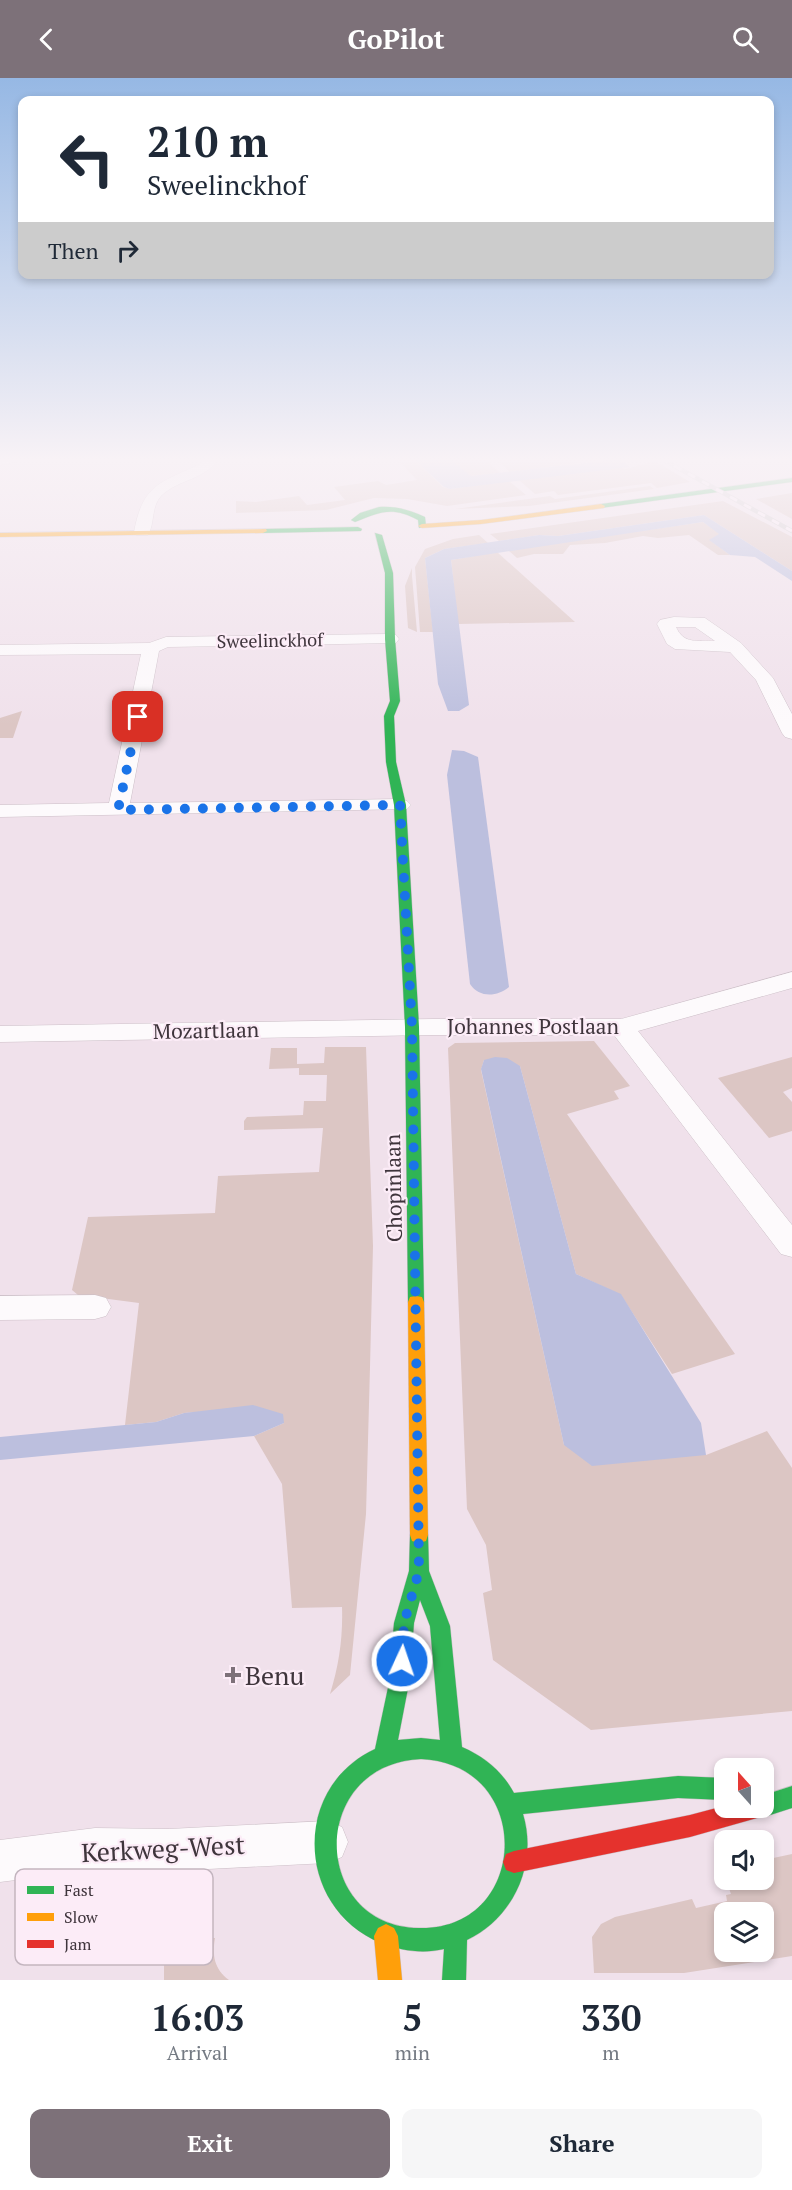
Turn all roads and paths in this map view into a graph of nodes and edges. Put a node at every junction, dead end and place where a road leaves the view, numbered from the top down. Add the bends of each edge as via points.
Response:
1 (386, 547) edge
2 (399, 556) dead end
3 (389, 573) junction
4 (390, 639) junction
5 (735, 647) dead end
6 (152, 648) junction
7 (0, 650) edge
8 (395, 701) junction
9 (405, 716) dead end
10 (792, 733) edge
11 (406, 773) dead end
12 (400, 805) junction
13 (118, 810) junction
14 (0, 811) edge
15 (792, 980) edge
16 (412, 1027) junction
17 (621, 1027) junction
18 (0, 1034) edge
19 (792, 1246) edge
20 (96, 1307) dead end
21 (0, 1308) edge
22 (419, 1571) junction
23 (452, 1751) junction
24 (385, 1752) junction
25 (714, 1789) edge
26 (774, 1790) edge
27 (792, 1791) edge
28 (792, 1797) edge
29 (774, 1803) edge
30 (507, 1805) junction
31 (719, 1818) edge
32 (327, 1842) junction
33 (0, 1861) edge
34 (514, 1862) junction
35 (386, 1936) junction
36 (456, 1937) junction
37 (390, 1980) edge
38 (454, 1980) edge

1 - 3 main road, Chopinlaan
2 - 3 main road
3 - 4 main road, Chopinlaan
4 - 6 street, Sweelinckhof via 166,642
4 - 8 main road, Chopinlaan
5 - 10 street via 764,678
6 - 7 street, Sweelinckhof
6 - 13 street
8 - 9 main road, Chopinlaan
8 - 12 main road, Chopinlaan via 390,716 391,762
11 - 12 main road, Chopinlaan
12 - 13 street
12 - 16 main road, Chopinlaan
13 - 14 street
15 - 17 street, Johannes Postlaan
16 - 17 street, Johannes Postlaan
16 - 18 street, Mozartlaan
16 - 22 main road, Chopinlaan
17 - 19 street
20 - 21 street
22 - 23 main road, Chopinlaan via 440,1626
22 - 24 main road, Chopinlaan via 404,1623 399,1683
23 - 24 main road via 430,1746
23 - 30 main road via 475,1764 493,1782
24 - 32 main road via 362,1767 344,1788 331,1813
25 - 30 main road via 678,1787
26 - 27 main road
28 - 29 main road
30 - 34 main road via 516,1843
31 - 34 main road
32 - 33 street, Kerkweg-West via 169,1850 95,1849
32 - 35 main road via 337,1888 366,1924
34 - 36 main road via 507,1886 494,1907 477,1925
35 - 36 main road via 409,1942
35 - 37 main road
36 - 38 main road

